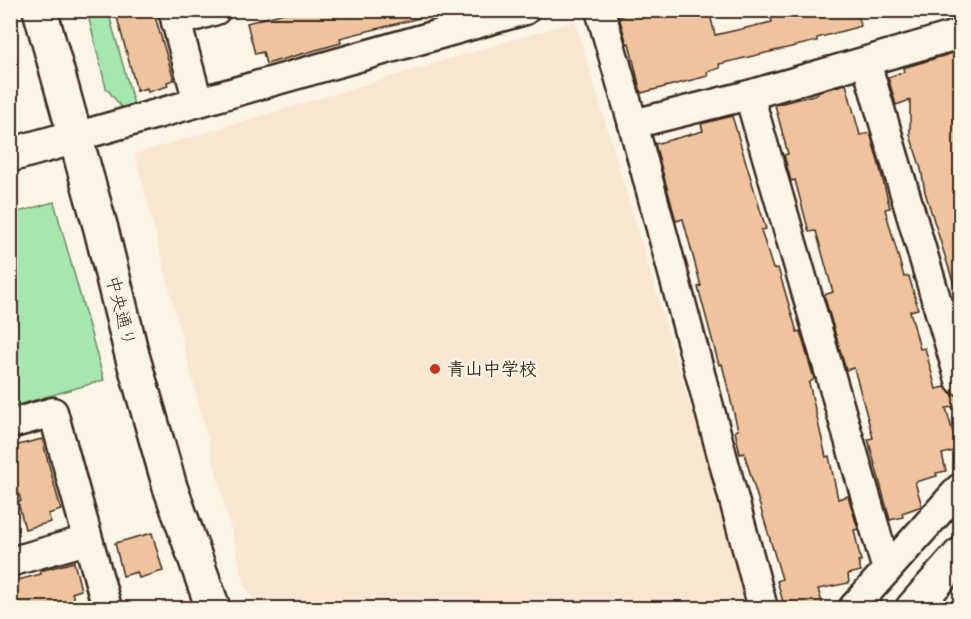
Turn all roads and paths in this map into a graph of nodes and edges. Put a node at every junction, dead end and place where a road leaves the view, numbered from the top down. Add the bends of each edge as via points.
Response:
1 (40, 10) edge
2 (216, 10) edge
3 (525, 10) edge
4 (600, 10) edge
5 (175, 16) edge
6 (960, 34) edge
7 (866, 62) junction
8 (749, 95) junction
9 (198, 102) junction
10 (633, 124) junction
11 (75, 137) junction
12 (10, 155) edge
13 (960, 380) edge
14 (10, 424) edge
15 (960, 488) edge
16 (87, 540) junction
17 (960, 555) edge
18 (10, 562) edge
19 (887, 570) junction
20 (107, 609) edge
21 (213, 609) edge
22 (763, 609) edge
23 (853, 609) edge
24 (913, 609) edge

1 - 11 street, 中央通り
2 - 5 street
3 - 9 street
4 - 10 street
5 - 9 street
6 - 7 street
7 - 8 street
7 - 13 street
8 - 10 street
8 - 19 street
9 - 11 street
10 - 22 street
11 - 12 street
11 - 21 street, 中央通り via 170,487
14 - 16 street via 53,412
15 - 19 street
16 - 18 street
16 - 20 street
17 - 24 street
19 - 23 street

